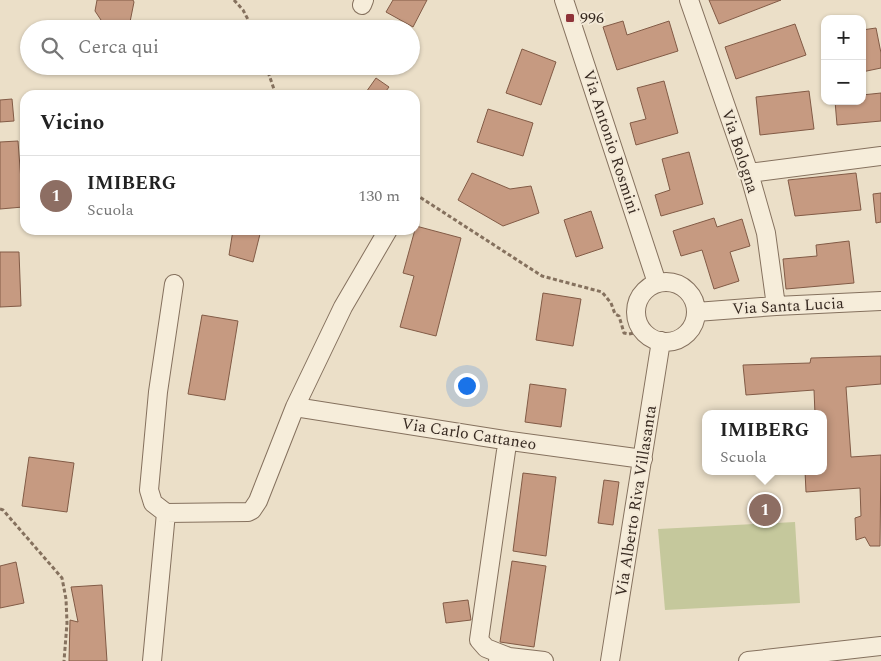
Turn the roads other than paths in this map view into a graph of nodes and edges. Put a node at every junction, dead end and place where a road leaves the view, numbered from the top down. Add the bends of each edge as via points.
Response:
1 (564, 0) edge
2 (689, 0) edge
3 (881, 156) edge
4 (749, 174) junction
5 (385, 235) edge
6 (657, 283) junction
7 (174, 284) dead end
8 (881, 301) edge
9 (776, 306) junction
10 (696, 312) junction
11 (661, 341) junction
12 (295, 407) junction
13 (506, 451) dead end
14 (643, 459) junction
15 (166, 513) junction
16 (881, 646) edge
17 (503, 659) edge
18 (152, 661) edge
19 (544, 661) edge
20 (610, 661) edge
21 (748, 661) edge

1 - 6 street, Via Antonio Rosmini
2 - 4 street, Via Bologna
3 - 4 street
4 - 9 street, Via Bologna via 766,233
5 - 12 street via 343,307
6 - 10 street via 671,282 683,287 692,297
6 - 11 street via 645,290 638,302 637,316 639,332
7 - 15 street via 158,392 149,490 153,503
8 - 9 street, Via Santa Lucia
9 - 10 street, Via Santa Lucia
10 - 11 street via 687,333 673,341
11 - 14 street, Via Alberto Riva Villasanta
12 - 14 street, Via Carlo Cattaneo
12 - 15 street via 252,510
13 - 17 street via 479,640
14 - 20 street, Via Alberto Riva Villasanta
15 - 18 street
16 - 21 street
17 - 19 street

